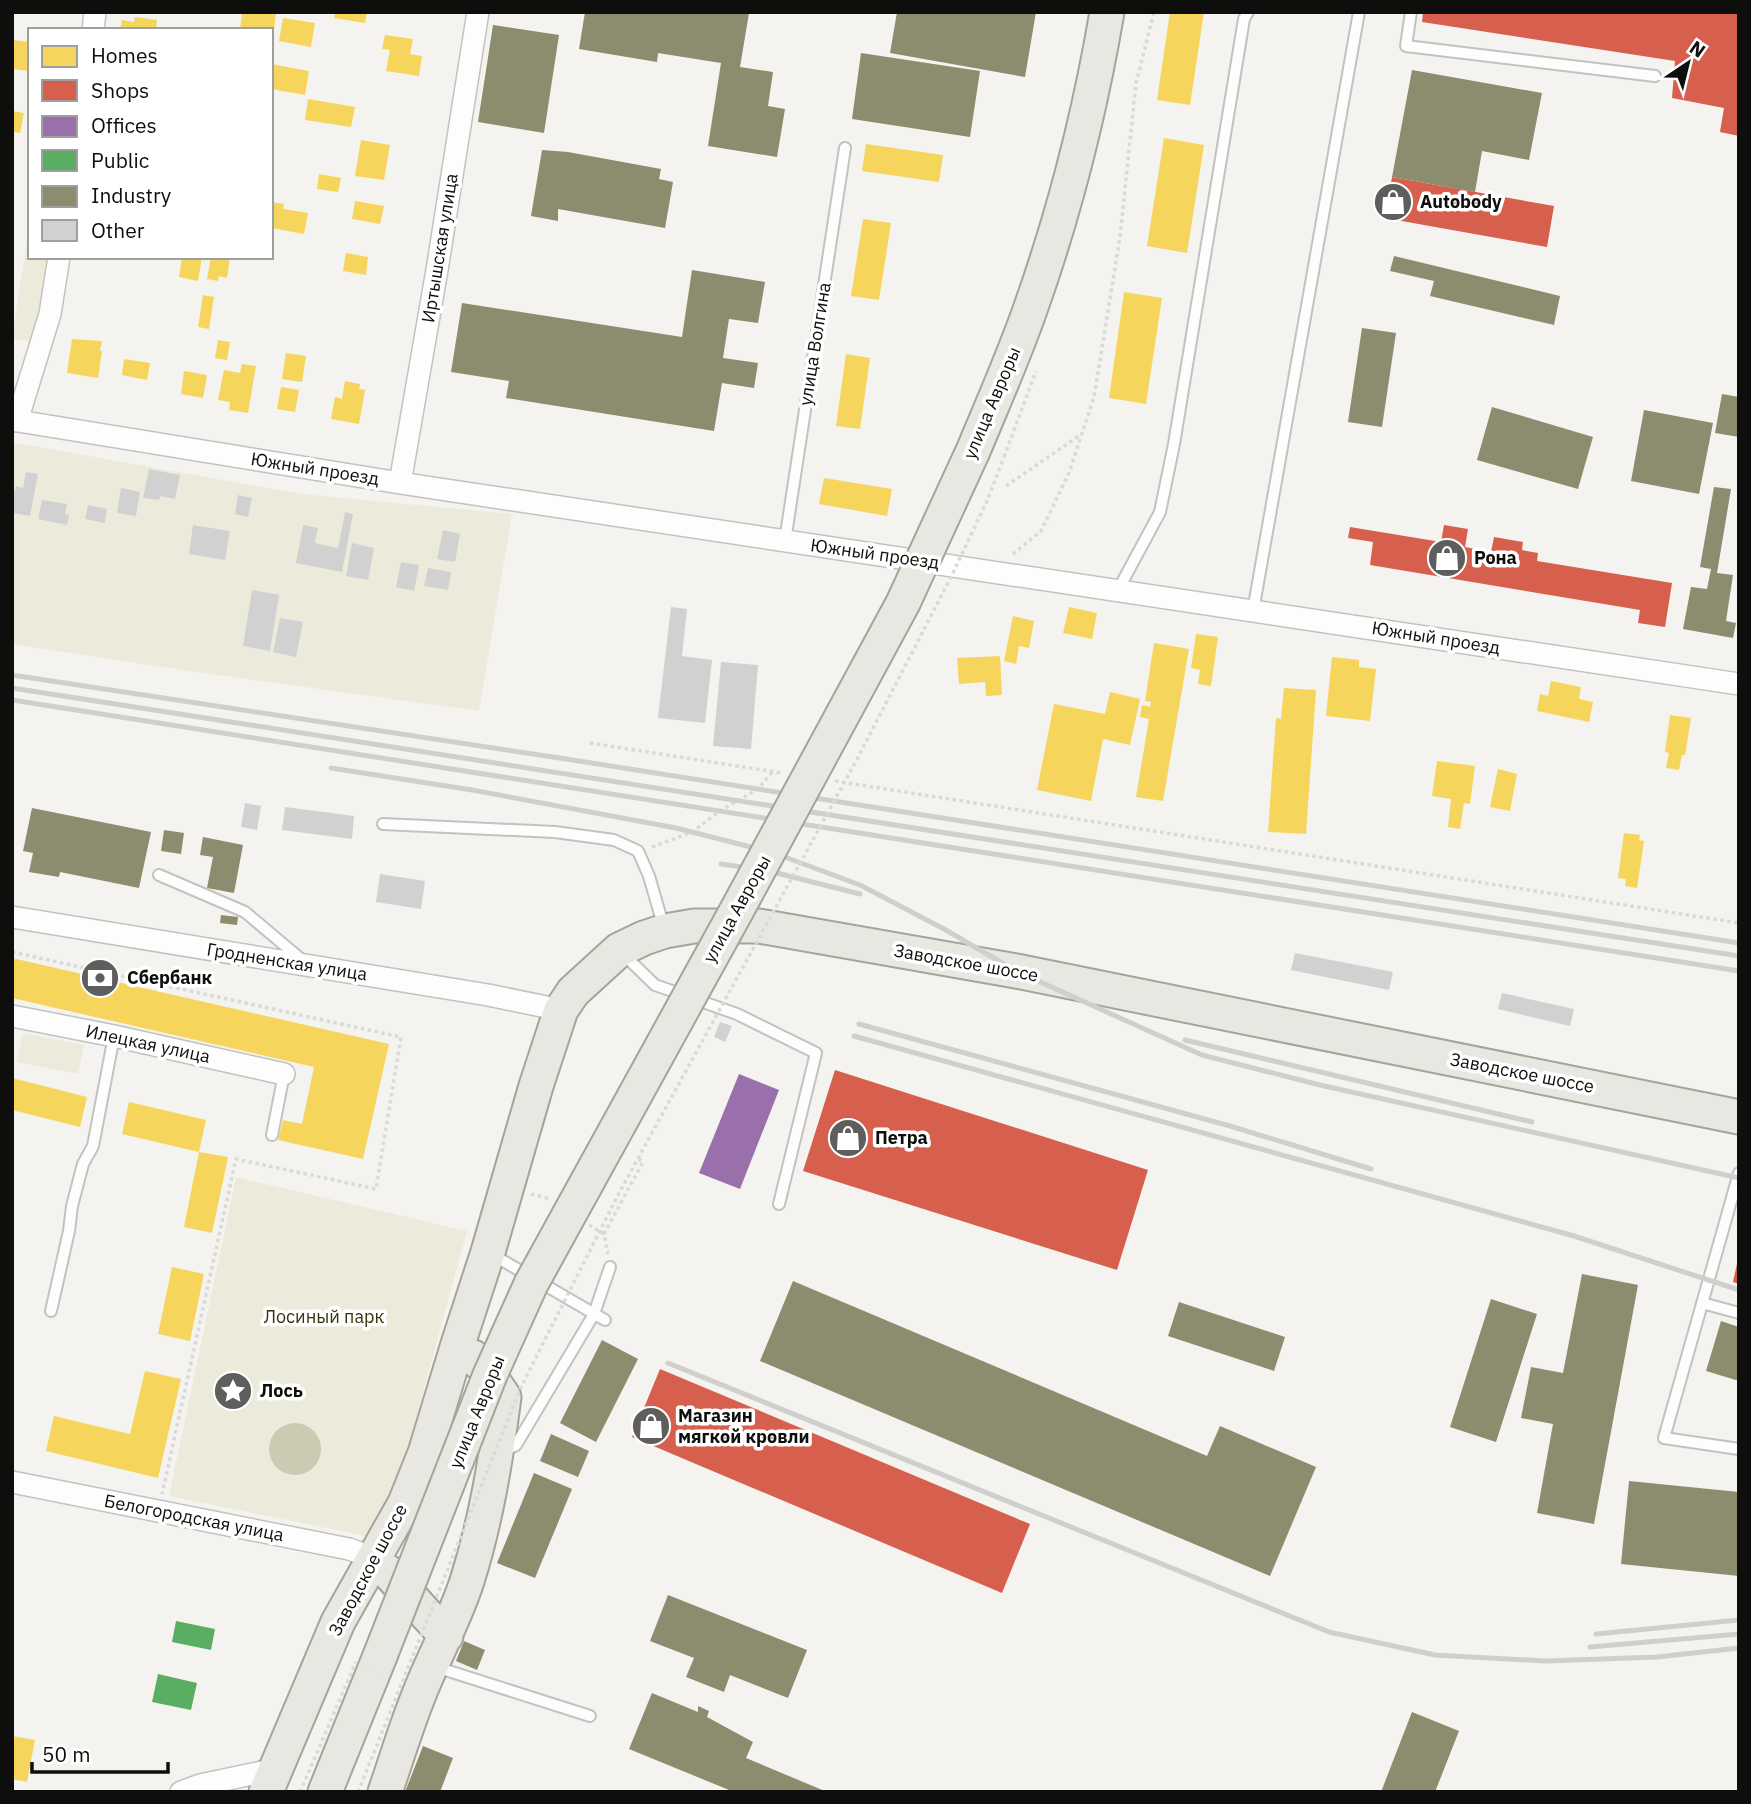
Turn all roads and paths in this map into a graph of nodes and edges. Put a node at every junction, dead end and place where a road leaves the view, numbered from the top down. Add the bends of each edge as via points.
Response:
1 (478, 12) edge
2 (1107, 12) edge
3 (1154, 12) edge
4 (1248, 12) edge
5 (1359, 12) edge
6 (1411, 12) edge
7 (1655, 76) dead end
8 (845, 148) dead end
9 (59, 259) edge
10 (15, 420) edge
11 (1082, 435) junction
12 (989, 454) junction
13 (400, 483) junction
14 (1006, 486) dead end
15 (785, 541) junction
16 (993, 572) junction
17 (1118, 590) junction
18 (1253, 611) junction
19 (1739, 684) edge
20 (590, 743) dead end
21 (773, 771) junction
22 (787, 774) dead end
23 (828, 780) dead end
24 (383, 824) dead end
25 (638, 851) junction
26 (159, 874) dead end
27 (12, 917) edge
28 (1739, 923) edge
29 (665, 931) junction
30 (619, 950) junction
31 (12, 952) edge
32 (310, 966) junction
33 (561, 1010) junction
34 (12, 1016) edge
35 (114, 1036) junction
36 (284, 1074) joint
37 (1739, 1117) edge
38 (272, 1135) dead end
39 (639, 1159) junction
40 (1739, 1173) edge
41 (779, 1205) dead end
42 (604, 1234) dead end
43 (488, 1252) junction
44 (610, 1267) dead end
45 (1702, 1303) junction
46 (51, 1311) dead end
47 (1739, 1313) edge
48 (594, 1314) junction
49 (605, 1320) dead end
50 (458, 1344) junction
51 (1739, 1449) edge
52 (496, 1455) junction
53 (12, 1482) edge
54 (159, 1506) dead end
55 (375, 1558) junction
56 (439, 1651) junction
57 (590, 1716) dead end
58 (271, 1781) edge
59 (181, 1792) edge
60 (325, 1792) edge
61 (358, 1792) edge
62 (385, 1792) edge

1 - 13 street, Иртышская улица
2 - 12 main road, улица Авроры via 1071,179
3 - 11 path via 1136,83 1120,237 1094,397
4 - 17 lane via 1160,512
5 - 18 lane
6 - 7 lane via 1406,46
8 - 15 lane, улица Волгина
9 - 10 street via 50,314
10 - 13 street, Южный проезд
11 - 14 path
11 - 16 path via 1041,531
12 - 39 path, bridge via 987,501 950,579
12 - 60 main road, улица Авроры, bridge via 531,1284 490,1375
13 - 15 street, Южный проезд
15 - 16 street, Южный проезд
16 - 17 street, Южный проезд
17 - 18 street, Южный проезд
18 - 19 street, Южный проезд
20 - 21 path
21 - 22 path
21 - 25 path via 758,789 692,832
23 - 28 path
24 - 25 lane via 555,832 614,840
25 - 29 lane
26 - 32 lane via 245,912
27 - 32 street, Гродненская улица
29 - 30 main road, Заводское шоссе
29 - 37 main road, Заводское шоссе via 759,926 1016,971
30 - 33 main road, Заводское шоссе via 573,992
30 - 41 lane via 655,985 737,1014 816,1053
31 - 54 path via 401,1037 376,1189 236,1159
32 - 33 street, Гродненская улица
33 - 43 main road, Заводское шоссе
34 - 35 street, Илецкая улица
35 - 36 street, Илецкая улица
35 - 46 lane via 93,1146 72,1206
36 - 38 lane
39 - 42 path via 643,1162
39 - 61 path, bridge via 521,1387
40 - 45 lane
43 - 48 lane
43 - 50 main road, Заводское шоссе
44 - 48 lane
45 - 47 lane
45 - 51 lane via 1664,1438
48 - 49 lane
48 - 52 lane via 516,1445
50 - 52 main road via 483,1366 504,1397
50 - 55 main road, Заводское шоссе via 425,1453
52 - 56 main road via 480,1538
53 - 55 street, Белогородская улица
55 - 56 main road
55 - 58 main road, Заводское шоссе via 338,1622
56 - 57 lane
56 - 62 main road
58 - 59 street via 201,1785

